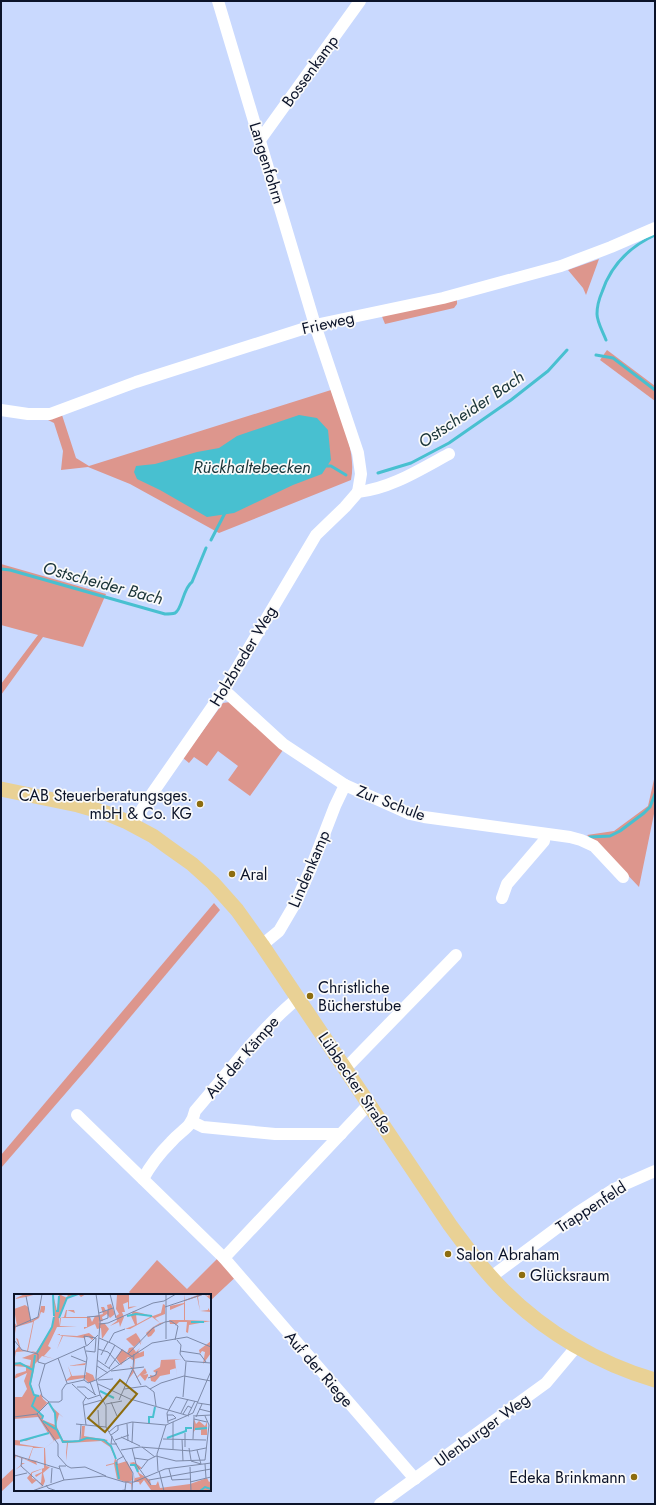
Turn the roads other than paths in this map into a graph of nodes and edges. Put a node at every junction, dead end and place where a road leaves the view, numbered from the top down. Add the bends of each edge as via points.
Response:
1 (218, 1) edge
2 (360, 1) edge
3 (260, 140) junction
4 (655, 228) edge
5 (315, 325) junction
6 (1, 410) edge
7 (449, 454) dead end
8 (358, 492) junction
9 (224, 690) junction
10 (345, 785) junction
11 (1, 789) edge
12 (133, 824) junction
13 (545, 834) junction
14 (623, 877) dead end
15 (502, 898) dead end
16 (262, 945) junction
17 (456, 954) dead end
18 (298, 998) junction
19 (346, 1068) junction
20 (369, 1104) junction
21 (77, 1115) dead end
22 (193, 1122) junction
23 (341, 1134) junction
24 (655, 1171) edge
25 (143, 1179) junction
26 (224, 1258) junction
27 (491, 1277) junction
28 (577, 1346) junction
29 (655, 1380) edge
30 (415, 1479) junction
31 (380, 1504) edge

1 - 3 street, Langenfohrn
2 - 3 street, Bossenkamp
3 - 5 street, Langenfohrn
4 - 5 street, Frieweg via 611,248 561,266 444,298
5 - 6 street, Frieweg via 136,382 50,414
5 - 8 street, Holzbreder Weg via 358,453 362,474
7 - 8 street via 402,479 370,491
8 - 9 street, Holzbreder Weg via 316,535
9 - 10 street, Zur Schule via 283,744
9 - 12 street, Holzbreder Weg
10 - 13 street, Zur Schule via 410,814
10 - 16 street, Lindenkamp via 296,902 279,931
11 - 12 main road, Lübbecker Straße via 78,805
12 - 16 main road, Lübbecker Straße via 192,864 213,883 237,910
13 - 14 street, Zur Schule via 570,837 594,846
13 - 15 street via 544,841 507,884
16 - 18 main road, Lübbecker Straße
17 - 19 street
18 - 19 main road, Lübbecker Straße
18 - 22 street, Auf der Kämpe via 281,1012 195,1111
19 - 20 main road, Lübbecker Straße
20 - 23 street
20 - 27 main road, Lübbecker Straße via 450,1225
21 - 25 street, Auf der Riege
22 - 23 street via 203,1127 275,1134
22 - 25 street, Auf der Kämpe via 172,1141
23 - 26 street
24 - 27 street, Trappenfeld via 614,1189 577,1213
25 - 26 street, Auf der Riege
26 - 30 street, Auf der Riege
27 - 28 main road, Lübbecker Straße via 525,1310
28 - 29 main road, Lübbecker Straße via 619,1367
28 - 30 street, Ulenburger Weg via 546,1383
30 - 31 street, Ulenburger Weg

